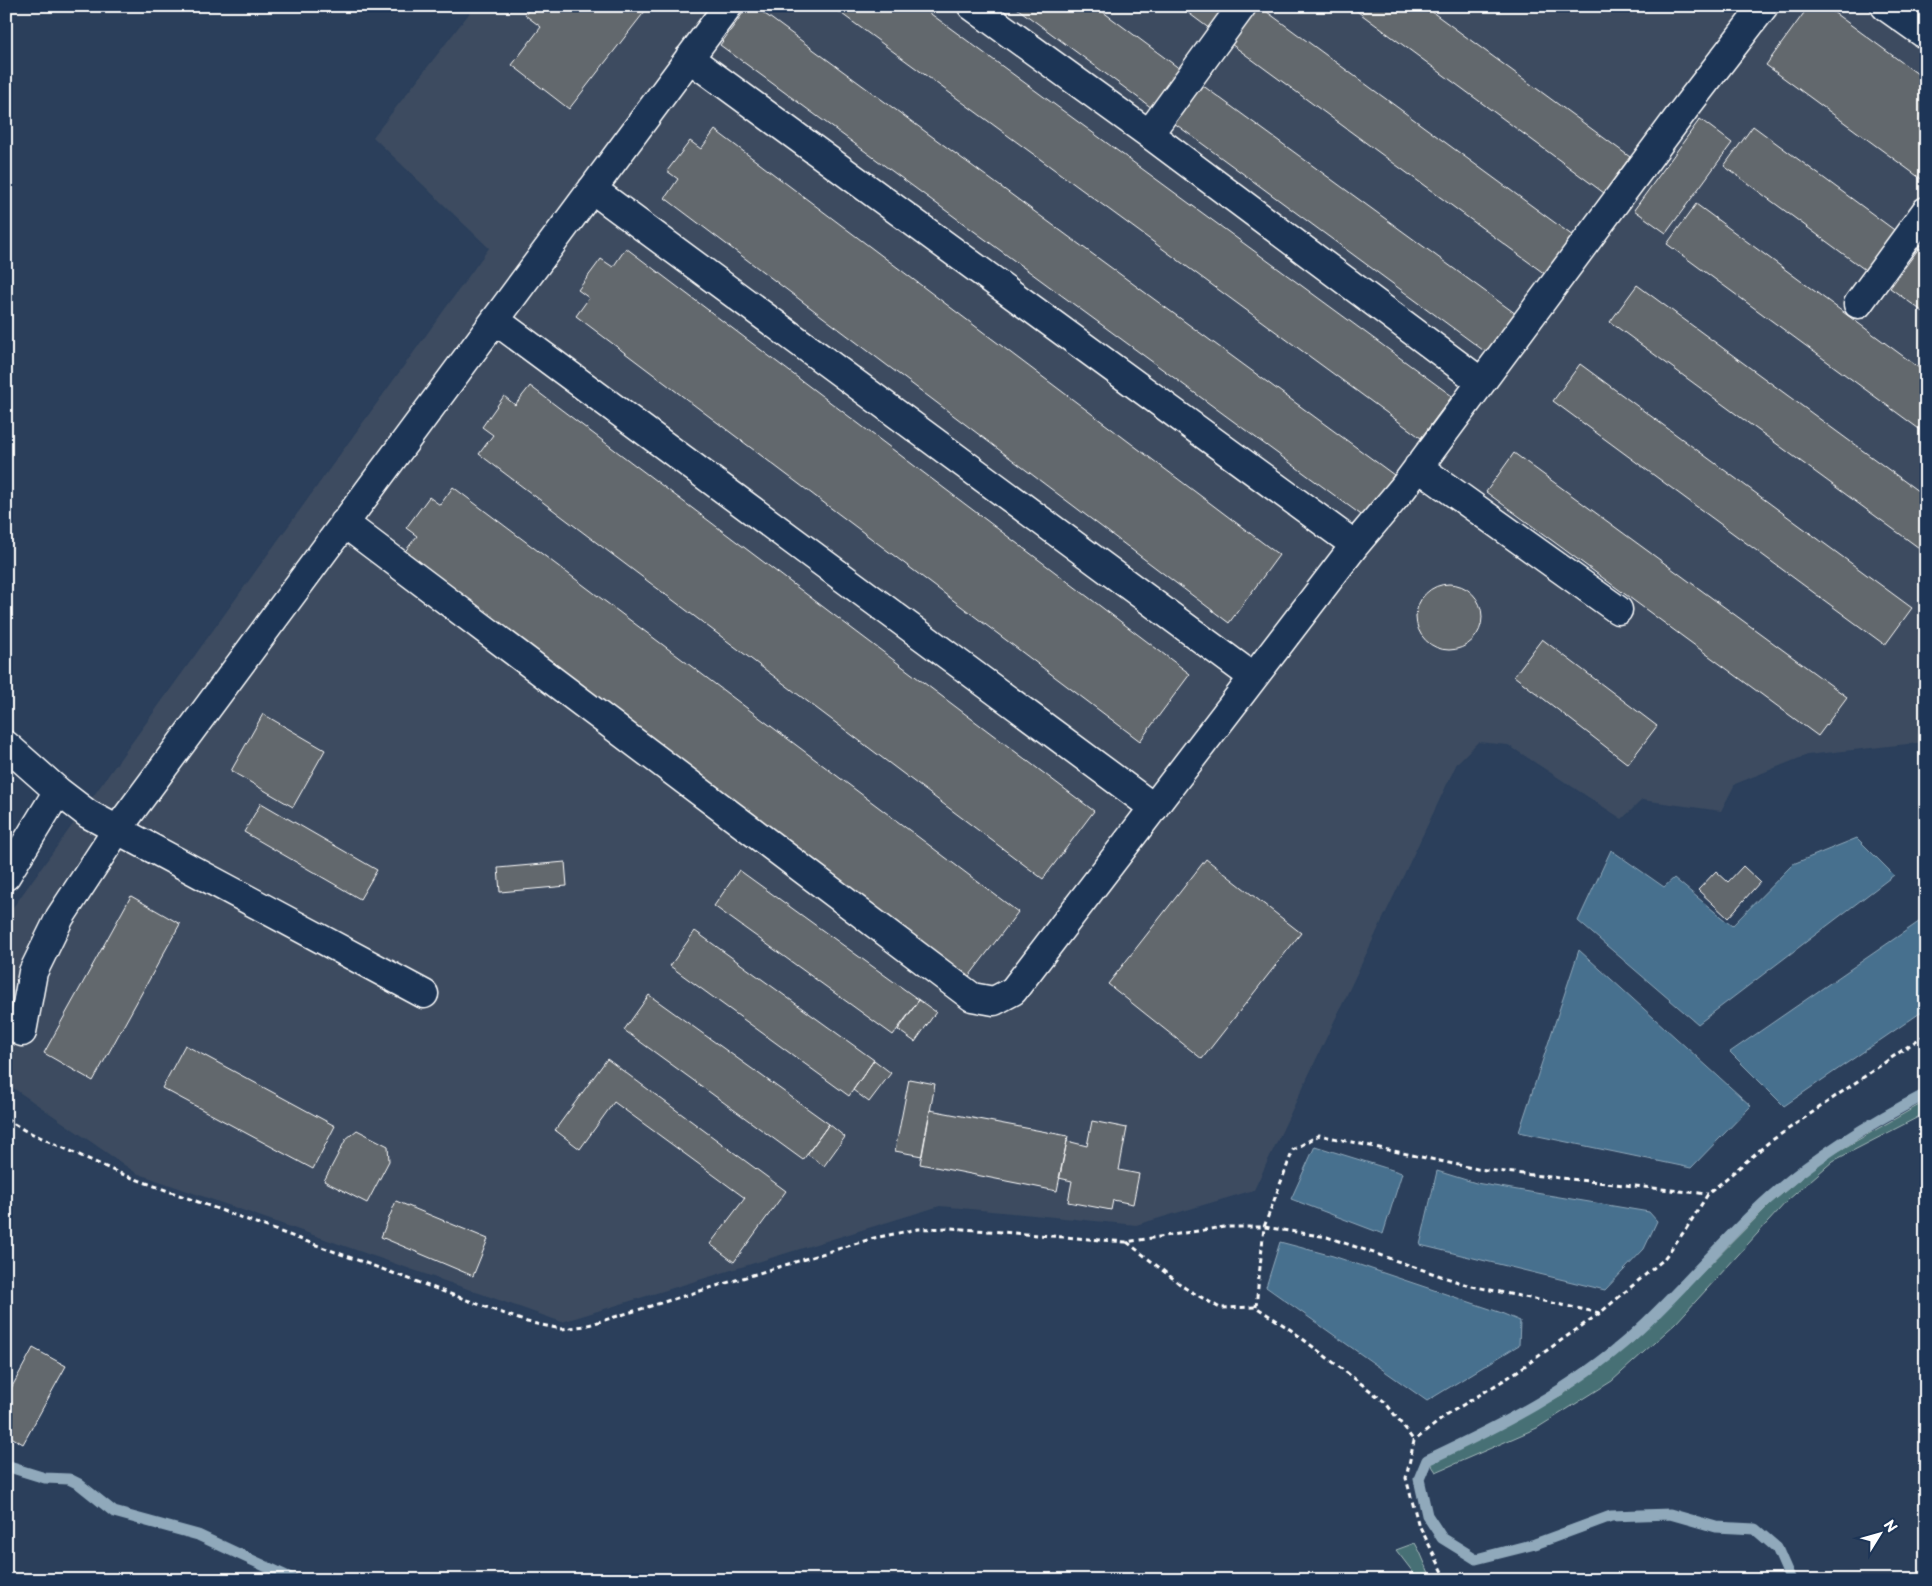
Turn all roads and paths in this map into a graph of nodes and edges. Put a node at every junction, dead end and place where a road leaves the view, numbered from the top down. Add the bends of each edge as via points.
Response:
1 (728, 6) edge
2 (972, 6) edge
3 (1242, 6) edge
4 (1764, 6) edge
5 (1885, 6) edge
6 (1926, 35) edge
7 (689, 58) junction
8 (1149, 134) junction
9 (592, 189) junction
10 (1926, 211) edge
11 (1858, 304) dead end
12 (494, 320) junction
13 (1482, 382) junction
14 (1418, 468) junction
15 (344, 523) junction
16 (1355, 544) junction
17 (1618, 610) dead end
18 (1253, 677) junction
19 (6, 745) edge
20 (58, 791) junction
21 (1154, 808) junction
22 (117, 830) junction
23 (6, 876) edge
24 (424, 994) dead end
25 (22, 1032) dead end
26 (1926, 1034) edge
27 (6, 1119) edge
28 (1708, 1194) junction
29 (1264, 1227) junction
30 (1126, 1242) junction
31 (1256, 1307) junction
32 (1600, 1313) junction
33 (1414, 1441) junction
34 (1447, 1580) edge

1 - 7 street
2 - 8 street
3 - 8 street
4 - 13 street
5 - 6 street
7 - 9 street
7 - 16 street
8 - 13 street
9 - 12 street
9 - 18 street
10 - 11 street
12 - 15 street
12 - 21 street
13 - 14 street
14 - 16 street
14 - 17 street
15 - 21 street via 972,997 994,1001 1013,991
15 - 22 street
16 - 18 street
18 - 21 street
19 - 20 street
20 - 22 street via 88,814
20 - 23 street
22 - 24 street
22 - 25 street via 60,917 37,964
26 - 28 path via 1768,1143
27 - 30 path via 119,1173 528,1322 562,1329 585,1326 874,1238 918,1229 951,1228
28 - 29 path via 1478,1169 1319,1136 1294,1150
28 - 32 path via 1686,1230 1662,1260
29 - 30 path via 1224,1227
29 - 31 path
29 - 32 path via 1327,1237 1467,1285
30 - 31 path via 1185,1288 1220,1308
31 - 33 path via 1386,1402
32 - 33 path via 1509,1377 1448,1414
33 - 34 path via 1406,1478 1418,1524

